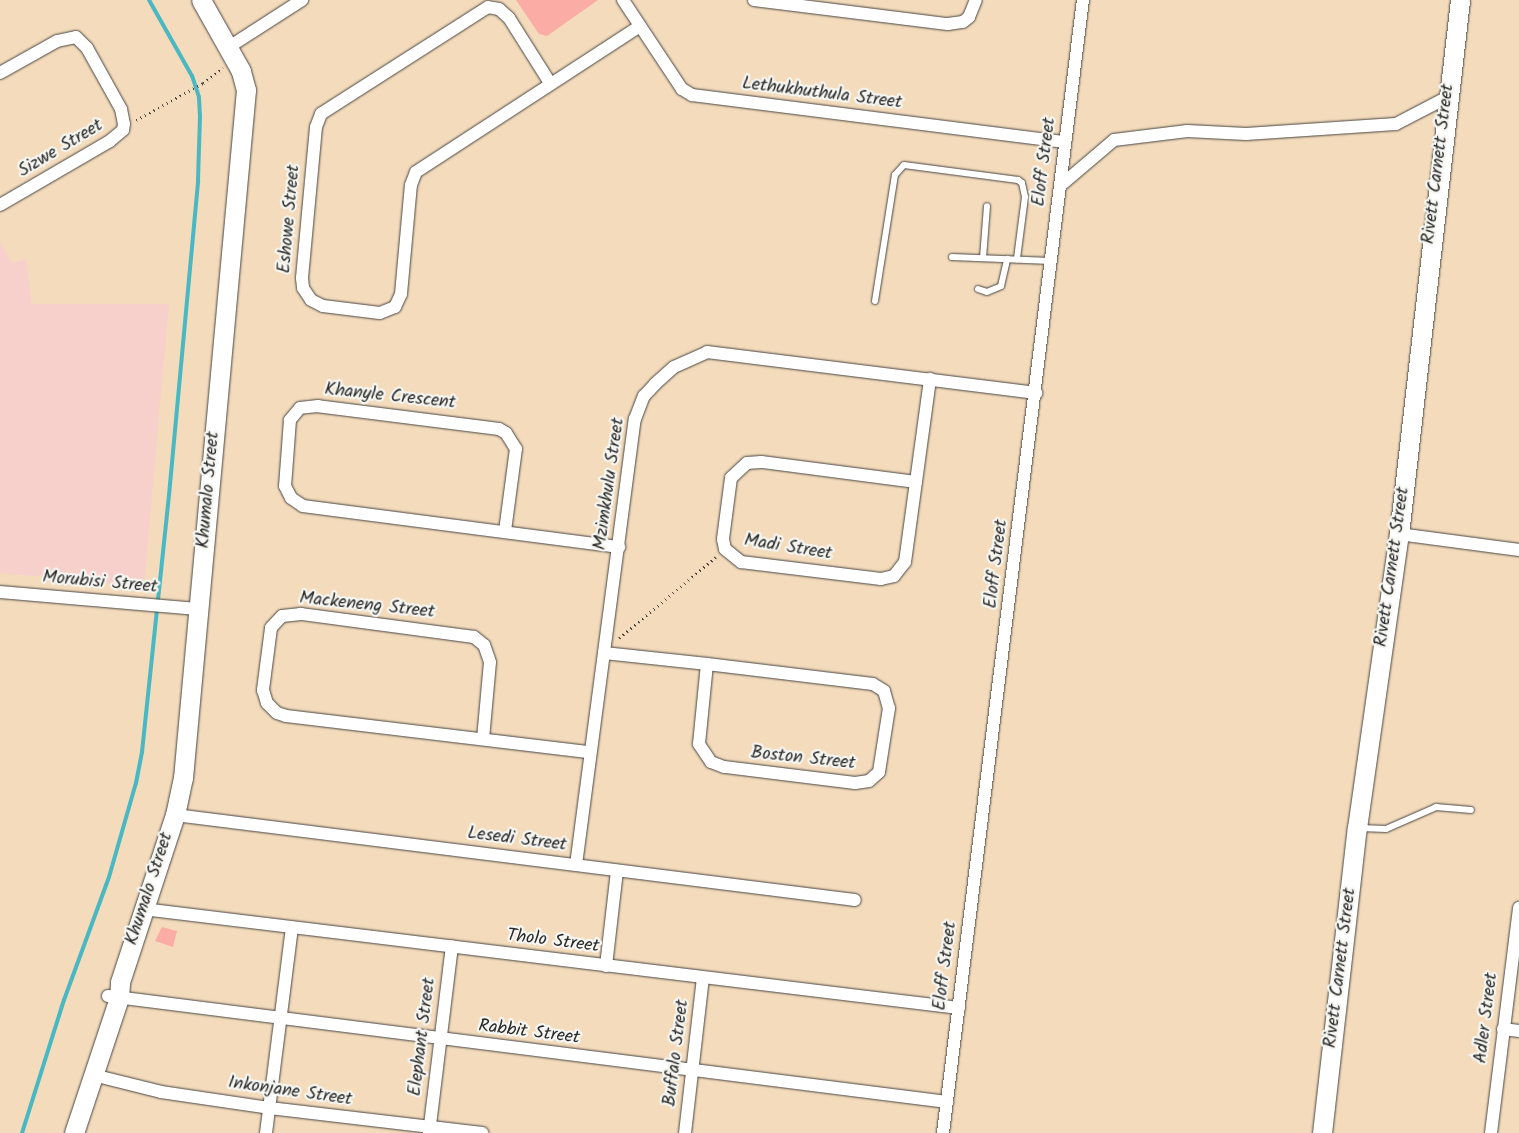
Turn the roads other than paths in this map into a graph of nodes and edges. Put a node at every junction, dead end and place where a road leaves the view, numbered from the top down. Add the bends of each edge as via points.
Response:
1 (201, 0) edge
2 (302, 0) edge
3 (623, 0) edge
4 (754, 0) edge
5 (976, 0) edge
6 (1083, 0) edge
7 (1460, 0) edge
8 (285, 5) edge
9 (640, 26) junction
10 (232, 53) junction
11 (0, 73) edge
12 (550, 83) junction
13 (1446, 98) junction
14 (1065, 142) junction
15 (1060, 186) junction
16 (0, 205) edge
17 (987, 206) dead end
18 (952, 257) dead end
19 (983, 258) junction
20 (1007, 259) junction
21 (1016, 259) junction
22 (1051, 261) junction
23 (978, 289) dead end
24 (875, 301) dead end
25 (930, 379) junction
26 (1036, 393) junction
27 (916, 482) junction
28 (505, 531) junction
29 (1399, 534) junction
30 (619, 547) junction
31 (1519, 550) edge
32 (0, 592) edge
33 (197, 609) junction
34 (604, 653) junction
35 (707, 664) junction
36 (482, 739) junction
37 (590, 752) junction
38 (1471, 810) dead end
39 (175, 815) junction
40 (1358, 828) junction
41 (576, 865) junction
42 (617, 871) junction
43 (856, 900) dead end
44 (1519, 908) edge
45 (143, 909) junction
46 (1519, 914) edge
47 (292, 928) junction
48 (452, 946) junction
49 (606, 966) junction
50 (704, 978) junction
51 (116, 992) junction
52 (959, 1008) junction
53 (280, 1019) junction
54 (1503, 1029) junction
55 (1519, 1031) edge
56 (441, 1040) junction
57 (692, 1070) junction
58 (93, 1075) junction
59 (947, 1102) junction
60 (269, 1108) junction
61 (429, 1130) edge
62 (62, 1133) edge
63 (74, 1133) edge
64 (266, 1133) edge
65 (483, 1133) edge
66 (685, 1133) edge
67 (943, 1133) edge
68 (1322, 1133) edge
69 (1491, 1133) edge

1 - 10 street, Khumalo Street
2 - 8 street
3 - 9 street, Lethukhuthula Street
4 - 5 street via 948,24 963,22 969,17
6 - 14 street, Eloff Street
7 - 13 street, Rivett Carnett Street
8 - 10 street
9 - 12 street, Eshowe Street
9 - 14 street, Lethukhuthula Street via 682,89 692,95
10 - 33 street, Khumalo Street via 246,90 245,107
11 - 16 street, Sizwe Street via 56,40 76,37 91,56 124,121 122,130 110,141
12 - 12 street, Eshowe Street via 416,172 402,294 395,307 380,313 323,306 311,300 303,288 302,278 316,127 321,114 488,7 499,9 509,18
13 - 15 street via 1396,124 1246,134 1187,131 1114,140
13 - 29 street, Rivett Carnett Street
14 - 15 street, Eloff Street
15 - 22 street, Eloff Street
17 - 19 lane
18 - 19 lane
19 - 20 lane
20 - 21 lane
20 - 23 lane via 1001,286 987,292
21 - 22 lane
21 - 24 lane via 1025,197 1018,180 904,165 895,175
22 - 26 street, Eloff Street
25 - 26 street, Mzimkhulu Street
25 - 27 street, Madi Street
25 - 30 street, Mzimkhulu Street via 727,353 706,352 688,359 654,384 638,408
26 - 52 street, Eloff Street
27 - 27 street, Madi Street via 905,562 894,576 881,579 740,562 725,550 723,539 730,478 747,463 762,462
28 - 28 street, Khanyle Crescent via 297,503 285,486 290,420 300,408 318,406 499,429 506,433 516,449
28 - 30 street, Khanyle Crescent
29 - 31 street
29 - 40 street, Rivett Carnett Street
30 - 34 street, Mzimkhulu Street
32 - 33 street, Morubisi Street
33 - 39 street, Khumalo Street via 183,778
34 - 35 street, Boston Street
34 - 37 street, Mzimkhulu Street
35 - 35 street, Boston Street via 867,682 879,687 888,699 889,708 879,772 869,781 855,783 724,767 711,762 699,744
36 - 36 street, Mackeneng Street via 277,713 267,703 263,690 270,628 282,616 301,614 474,637 484,645 490,662
36 - 37 street, Mackeneng Street
37 - 41 street, Mzimkhulu Street
38 - 40 lane via 1436,807 1386,829
39 - 41 street, Lesedi Street
39 - 45 street, Khumalo Street
40 - 68 street, Rivett Carnett Street
41 - 42 street, Lesedi Street
42 - 43 street, Lesedi Street
42 - 49 street
44 - 46 street, Adler Street
45 - 47 street, Tholo Street
45 - 51 street, Khumalo Street
46 - 54 street, Adler Street
47 - 48 street, Tholo Street
47 - 53 street
48 - 49 street, Tholo Street
48 - 56 street, Elephant Street
49 - 50 street, Tholo Street
50 - 52 street, Tholo Street
50 - 57 street, Buffalo Street
51 - 53 street, Rabbit Street
51 - 58 street, Khumalo Street
51 - 62 street, Khumalo Street
52 - 59 street, Eloff Street
53 - 56 street, Rabbit Street
53 - 60 street
54 - 55 street
54 - 69 street, Adler Street
56 - 57 street, Rabbit Street
56 - 61 street, Elephant Street
57 - 59 street, Rabbit Street
57 - 66 street, Buffalo Street
58 - 60 street, Inkonjane Street via 155,1091
58 - 63 street, Khumalo Street
59 - 67 street, Eloff Street
60 - 61 street, Inkonjane Street
60 - 64 street
61 - 65 street, Inkonjane Street

